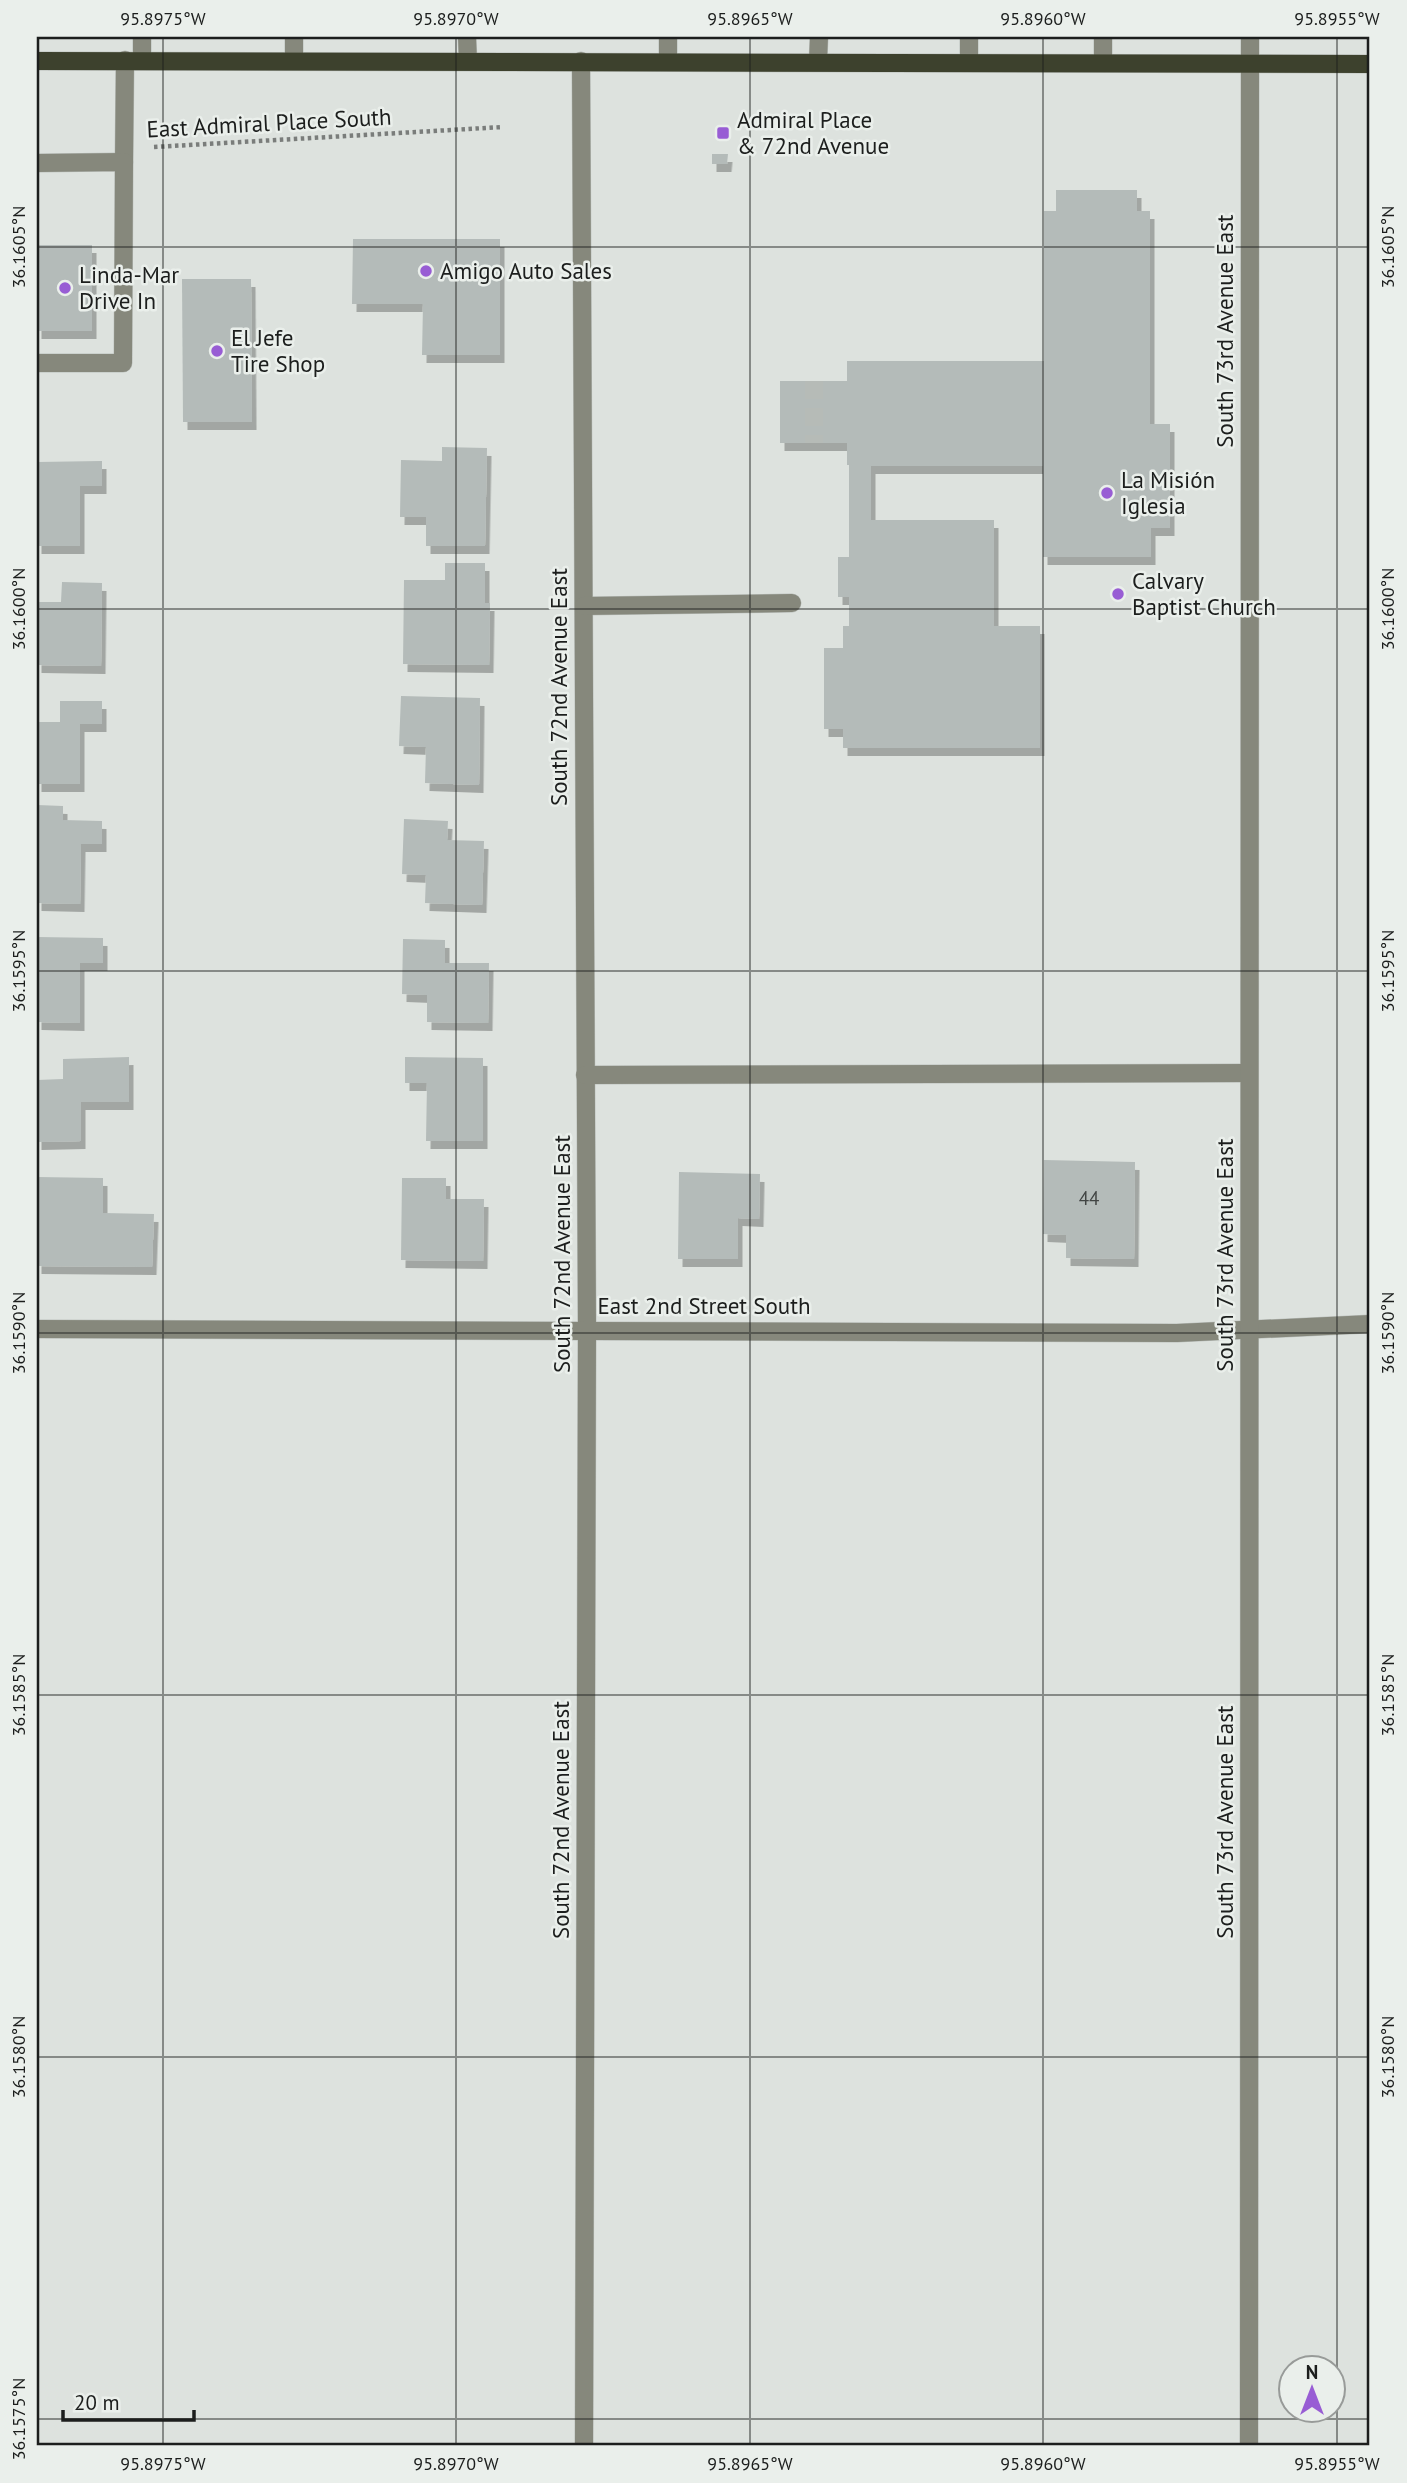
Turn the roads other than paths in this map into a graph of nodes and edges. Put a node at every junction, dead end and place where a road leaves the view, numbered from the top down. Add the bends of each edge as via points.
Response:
1 (142, 37) edge
2 (294, 37) edge
3 (467, 37) edge
4 (668, 37) edge
5 (819, 37) edge
6 (969, 37) edge
7 (1103, 37) edge
8 (1250, 37) edge
9 (134, 60) junction
10 (294, 60) junction
11 (37, 61) edge
12 (468, 61) junction
13 (581, 61) junction
14 (668, 61) junction
15 (818, 61) junction
16 (969, 61) junction
17 (1103, 63) junction
18 (1249, 64) junction
19 (1370, 64) edge
20 (124, 156) junction
21 (37, 163) edge
22 (37, 363) edge
23 (792, 603) dead end
24 (584, 607) junction
25 (1249, 1073) junction
26 (586, 1075) junction
27 (1370, 1324) edge
28 (37, 1329) edge
29 (587, 1329) junction
30 (1249, 1329) junction
31 (584, 2446) edge
32 (1249, 2446) edge

1 - 9 street
2 - 10 street
3 - 12 street
4 - 14 street
5 - 15 street
6 - 16 street
7 - 17 street
8 - 18 street, South 73rd Avenue East
9 - 10 main road
9 - 11 main road
9 - 20 street
10 - 12 main road
12 - 13 main road
13 - 14 main road
13 - 24 street, South 72nd Avenue East
14 - 15 main road
15 - 16 main road
16 - 17 main road
17 - 18 main road
18 - 19 main road
18 - 25 street, South 73rd Avenue East
20 - 21 street
20 - 22 street via 123,363
23 - 24 street
24 - 26 street, South 72nd Avenue East
25 - 26 street
25 - 30 street, South 73rd Avenue East
26 - 29 street, South 72nd Avenue East
27 - 30 street, East 2nd Street South
28 - 29 street, East 2nd Street South
29 - 30 street, East 2nd Street South via 1177,1333
29 - 31 street, South 72nd Avenue East
30 - 32 street, South 73rd Avenue East

